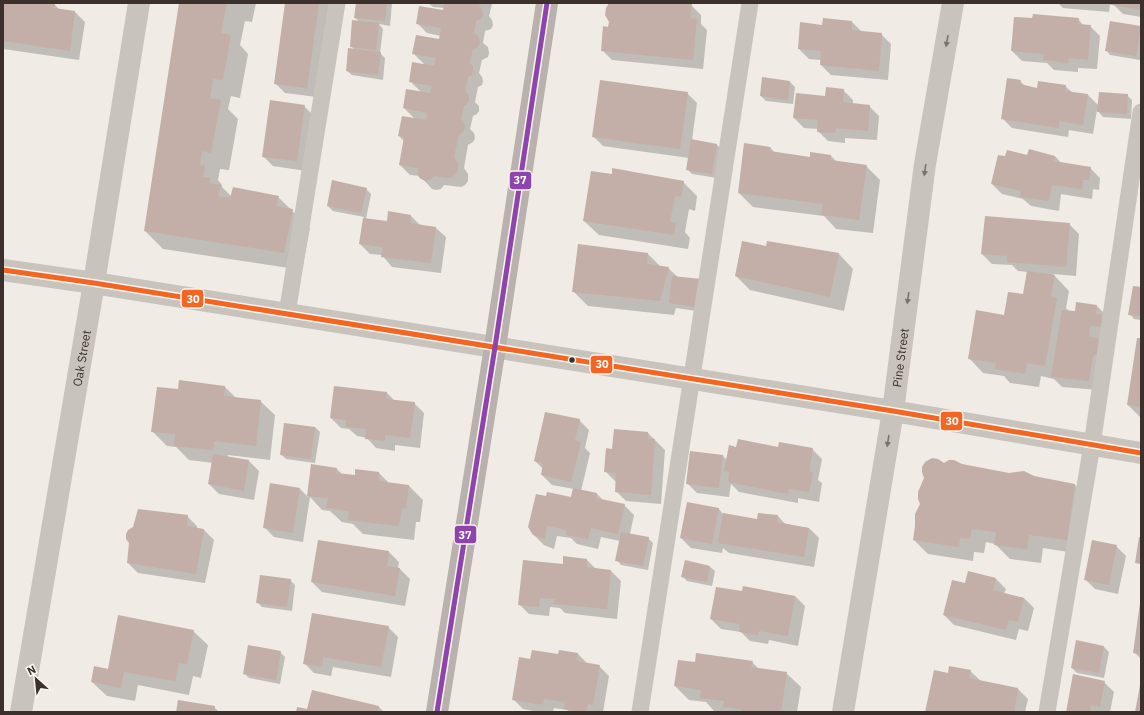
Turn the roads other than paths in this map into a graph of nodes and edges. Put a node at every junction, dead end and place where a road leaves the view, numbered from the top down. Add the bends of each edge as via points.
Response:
1 (139, 3) edge
2 (337, 3) edge
3 (547, 3) edge
4 (750, 3) edge
5 (953, 3) edge
6 (1141, 112) edge
7 (3, 270) edge
8 (94, 283) junction
9 (286, 314) junction
10 (495, 347) junction
11 (692, 379) junction
12 (893, 411) junction
13 (1092, 445) junction
14 (1141, 453) edge
15 (21, 712) edge
16 (437, 712) edge
17 (640, 712) edge
18 (843, 712) edge
19 (1048, 712) edge

1 - 8 street, Oak Street
2 - 9 lane
3 - 10 main road
4 - 11 lane
5 -> 12 street, Pine Street via 926,164
6 - 13 lane
7 - 8 street
8 - 9 street
8 - 15 street, Oak Street
9 - 10 street
10 - 11 street
10 - 16 main road
11 - 12 street
11 - 17 lane
12 - 13 street
12 -> 18 street, Pine Street
13 - 14 street
13 - 19 lane

